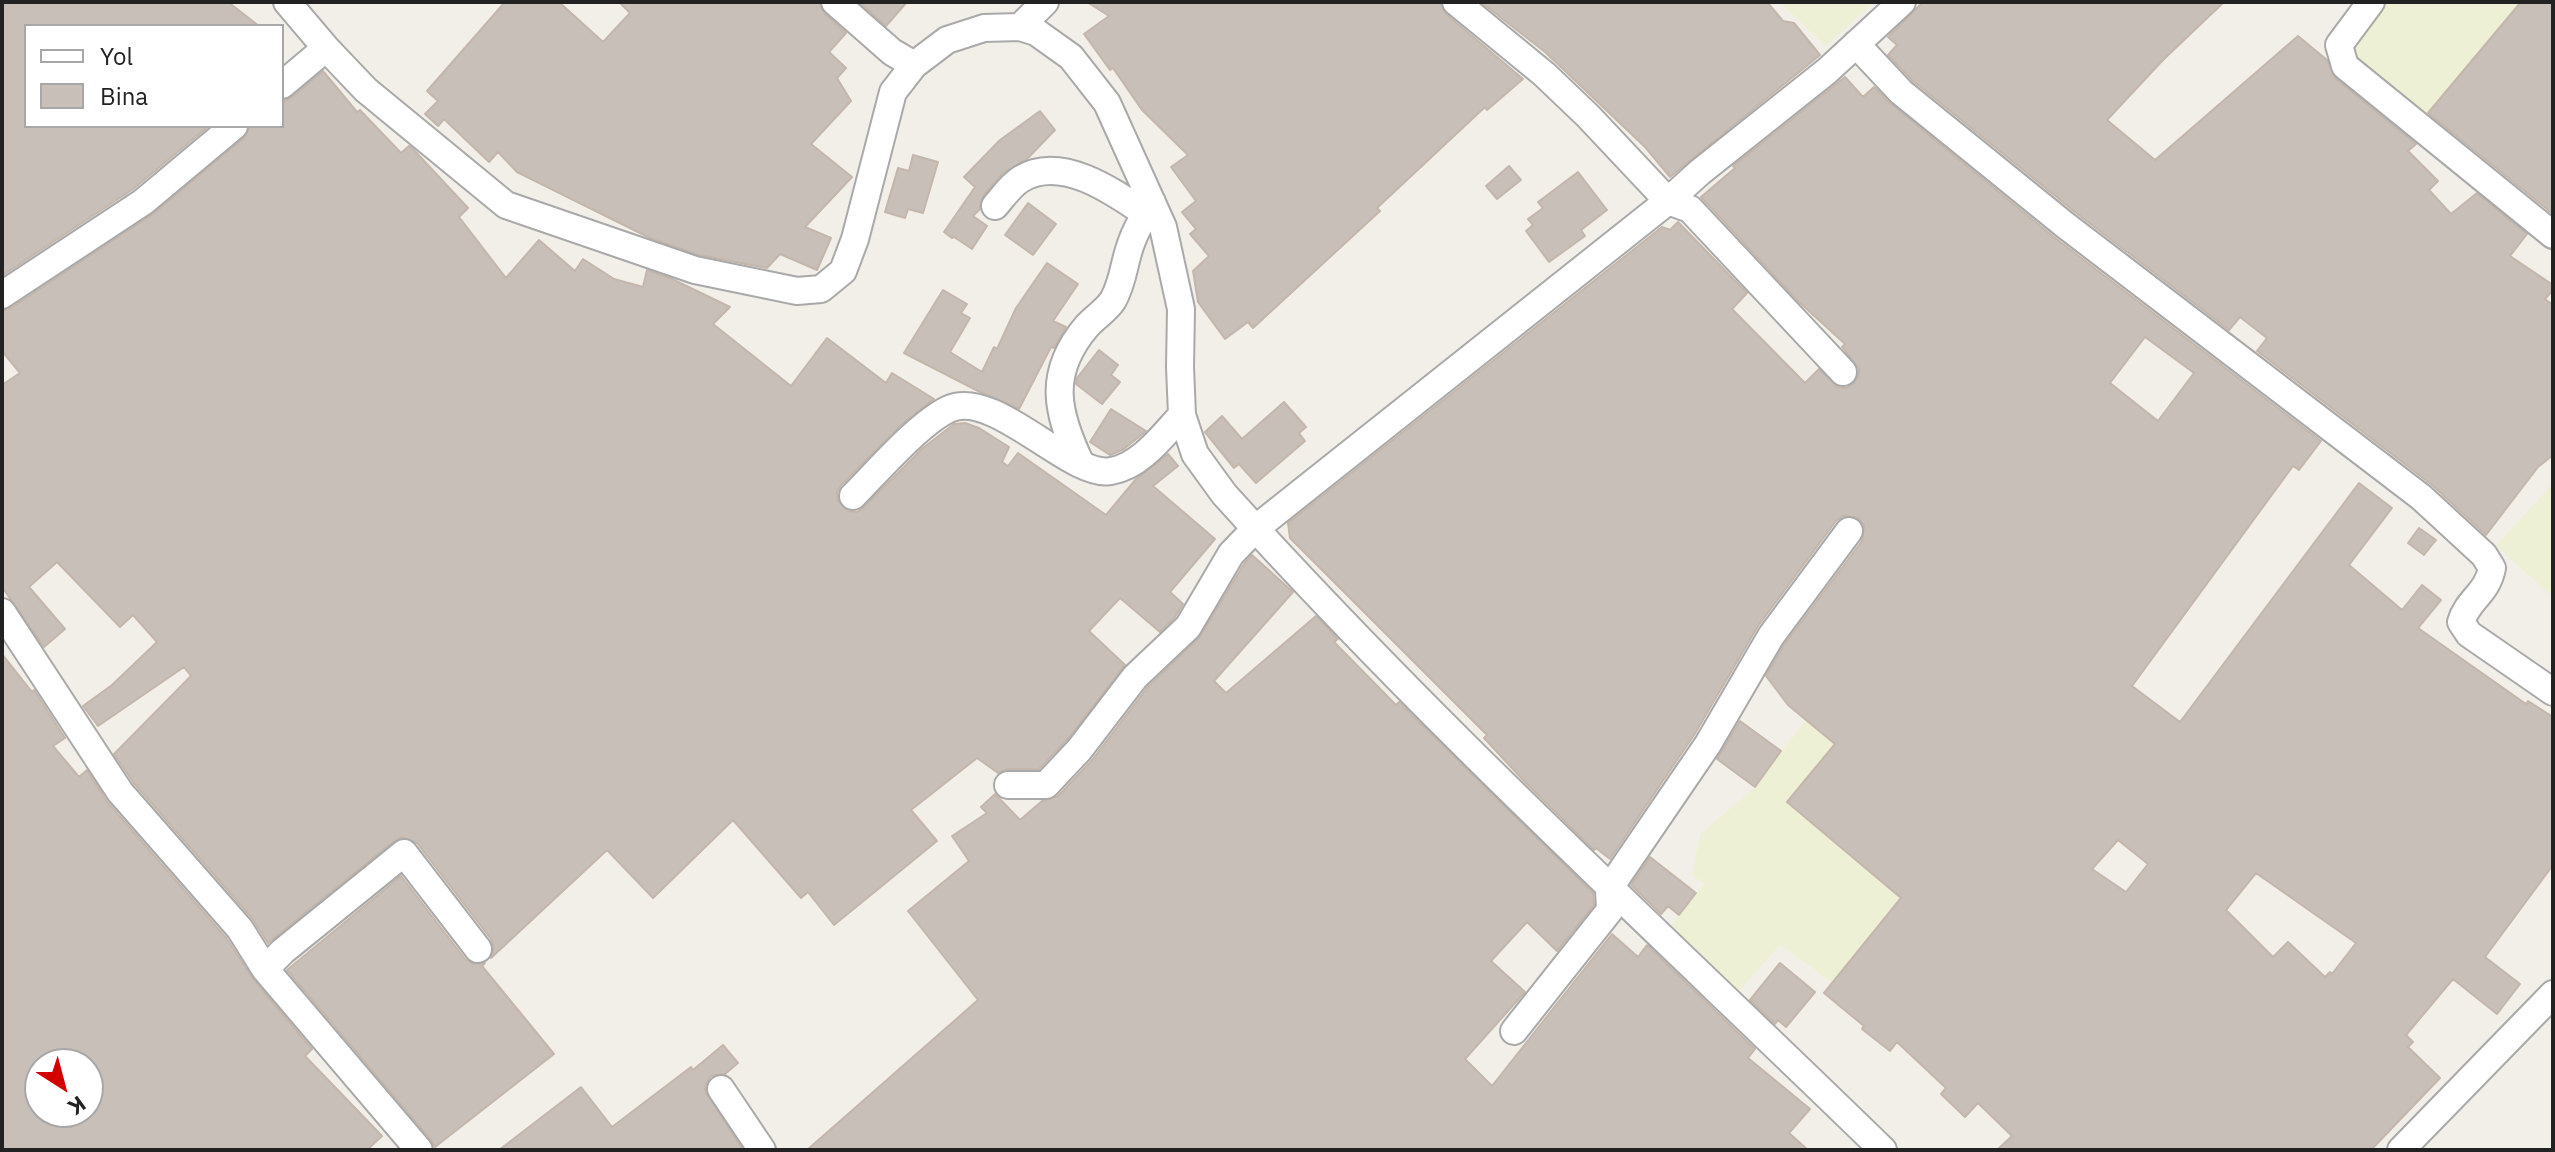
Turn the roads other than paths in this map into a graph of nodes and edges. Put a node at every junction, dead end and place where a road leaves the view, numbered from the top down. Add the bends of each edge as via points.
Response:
1 (287, 2) edge
2 (835, 2) edge
3 (1045, 2) edge
4 (1456, 2) edge
5 (1902, 2) edge
6 (2371, 2) edge
7 (1020, 27) junction
8 (1856, 44) junction
9 (326, 48) junction
10 (914, 65) junction
11 (284, 83) edge
12 (232, 128) edge
13 (1668, 201) junction
14 (995, 206) dead end
15 (1149, 208) junction
16 (2553, 235) edge
17 (2, 295) edge
18 (1843, 372) dead end
19 (1182, 415) junction
20 (1081, 465) junction
21 (853, 496) dead end
22 (1255, 529) junction
23 (1849, 531) dead end
24 (2, 612) edge
25 (2553, 692) edge
26 (1008, 785) dead end
27 (1609, 889) junction
28 (478, 949) dead end
29 (265, 969) junction
30 (2553, 994) edge
31 (1514, 1031) dead end
32 (721, 1089) dead end
33 (419, 1150) edge
34 (762, 1150) edge
35 (1883, 1150) edge
36 (2401, 1150) edge

1 - 9 street
2 - 10 street
3 - 7 street
4 - 13 street via 1544,74
5 - 8 street
6 - 16 street via 2339,45 2345,66
7 - 10 street via 984,28 947,40
7 - 15 street via 1071,57 1107,103
8 - 13 street
8 - 25 street via 1901,92 2421,497 2484,555 2492,568 2489,583 2461,622 2469,634
9 - 10 street via 366,90 506,205 695,270 797,291 821,289 843,271 893,92
9 - 11 street
12 - 17 street via 143,202
13 - 18 street via 1690,209
13 - 22 street
14 - 15 street via 1021,179 1047,171 1075,175
15 - 19 street via 1163,227 1181,309
15 - 20 street via 1131,242 1121,285 1087,326 1058,377 1060,408
19 - 20 street via 1135,462 1109,472
19 - 22 street via 1195,454
20 - 21 street via 990,412 968,406 950,409 922,429
22 - 26 street via 1231,554 1188,627 1135,677 1054,777 1046,785
22 - 27 street
23 - 27 street via 1771,636 1708,744
24 - 29 street via 120,792 240,929
27 - 31 street via 1610,910
27 - 35 street
28 - 29 street via 404,853
29 - 33 street
30 - 36 street
32 - 34 street

